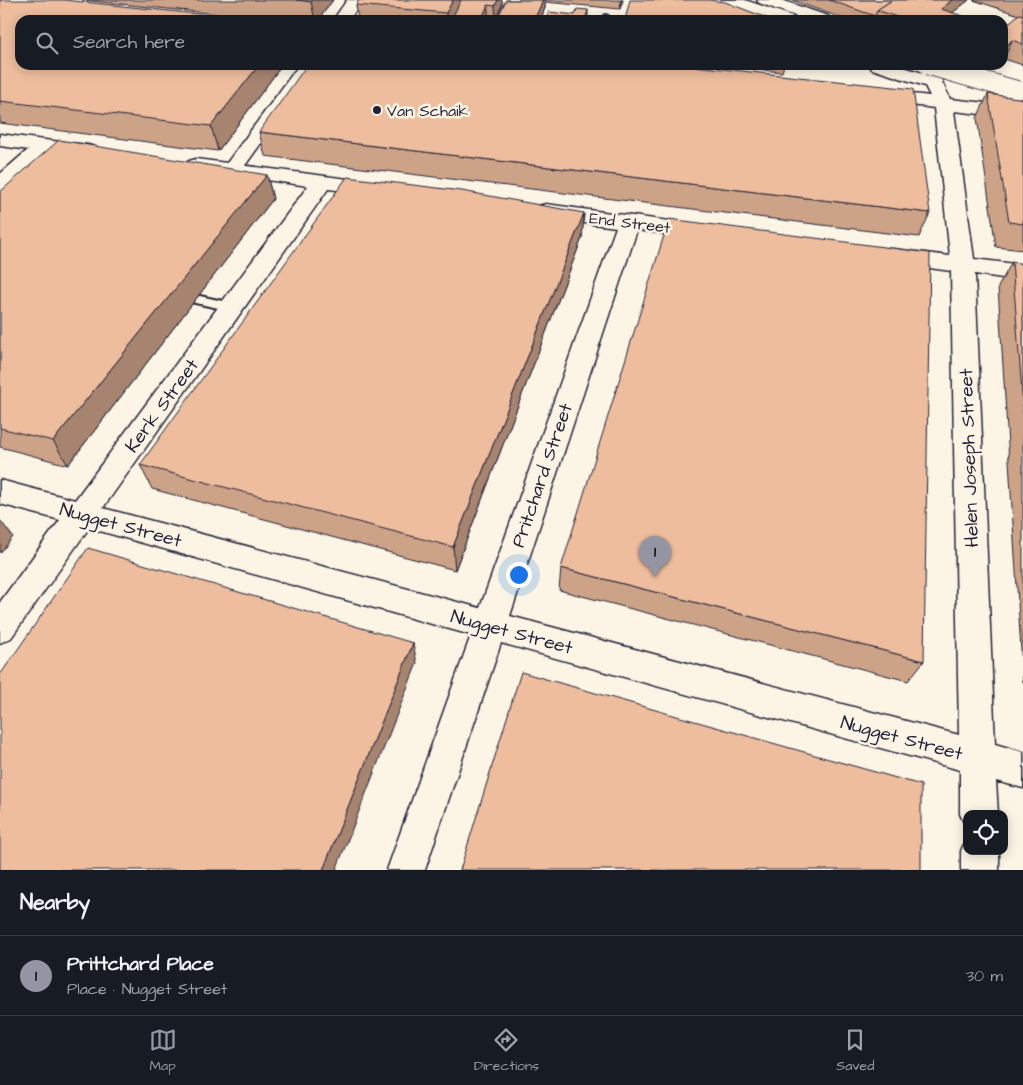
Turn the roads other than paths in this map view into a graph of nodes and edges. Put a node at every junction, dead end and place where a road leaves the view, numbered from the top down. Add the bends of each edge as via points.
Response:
1 (355, 0) edge
2 (765, 0) edge
3 (723, 6) edge
4 (344, 15) edge
5 (735, 15) edge
6 (764, 15) edge
7 (808, 15) edge
8 (304, 70) edge
9 (932, 70) edge
10 (1023, 85) edge
11 (856, 93) edge
12 (1023, 93) edge
13 (943, 103) junction
14 (1016, 111) edge
15 (0, 140) edge
16 (44, 146) junction
17 (103, 153) edge
18 (173, 162) edge
19 (232, 170) junction
20 (322, 182) junction
21 (0, 185) edge
22 (401, 192) edge
23 (530, 209) edge
24 (629, 222) junction
25 (720, 234) edge
26 (875, 254) edge
27 (962, 266) junction
28 (1023, 273) edge
29 (166, 293) edge
30 (232, 307) junction
31 (0, 492) edge
32 (83, 514) junction
33 (489, 624) junction
34 (0, 628) edge
35 (978, 758) junction
36 (1023, 770) edge
37 (979, 810) edge
38 (980, 855) edge
39 (406, 870) edge
40 (980, 870) edge

1 - 4 street
2 - 7 street
3 - 5 street
3 - 6 street
8 - 19 street
9 - 10 street via 993,77
9 - 12 street, bridge
9 - 13 street, Helen Joseph Street
9 - 14 street
11 - 13 street
13 - 14 street
13 - 27 street, Helen Joseph Street
15 - 16 street
16 - 17 street
16 - 21 street
18 - 19 street
19 - 20 street
20 - 22 street
20 - 30 street, Kerk Street
23 - 24 street, End Street
24 - 25 street, End Street
24 - 33 street, Pritchard Street
26 - 27 street
27 - 28 street
27 - 35 street, Helen Joseph Street
29 - 30 lane
30 - 32 street, Kerk Street
31 - 32 street, Nugget Street
32 - 33 street, Nugget Street
32 - 34 street, Kerk Street
33 - 35 street, Nugget Street
33 - 39 street, Pritchard Street
35 - 36 street, Nugget Street
35 - 37 street, Helen Joseph Street
38 - 40 street

